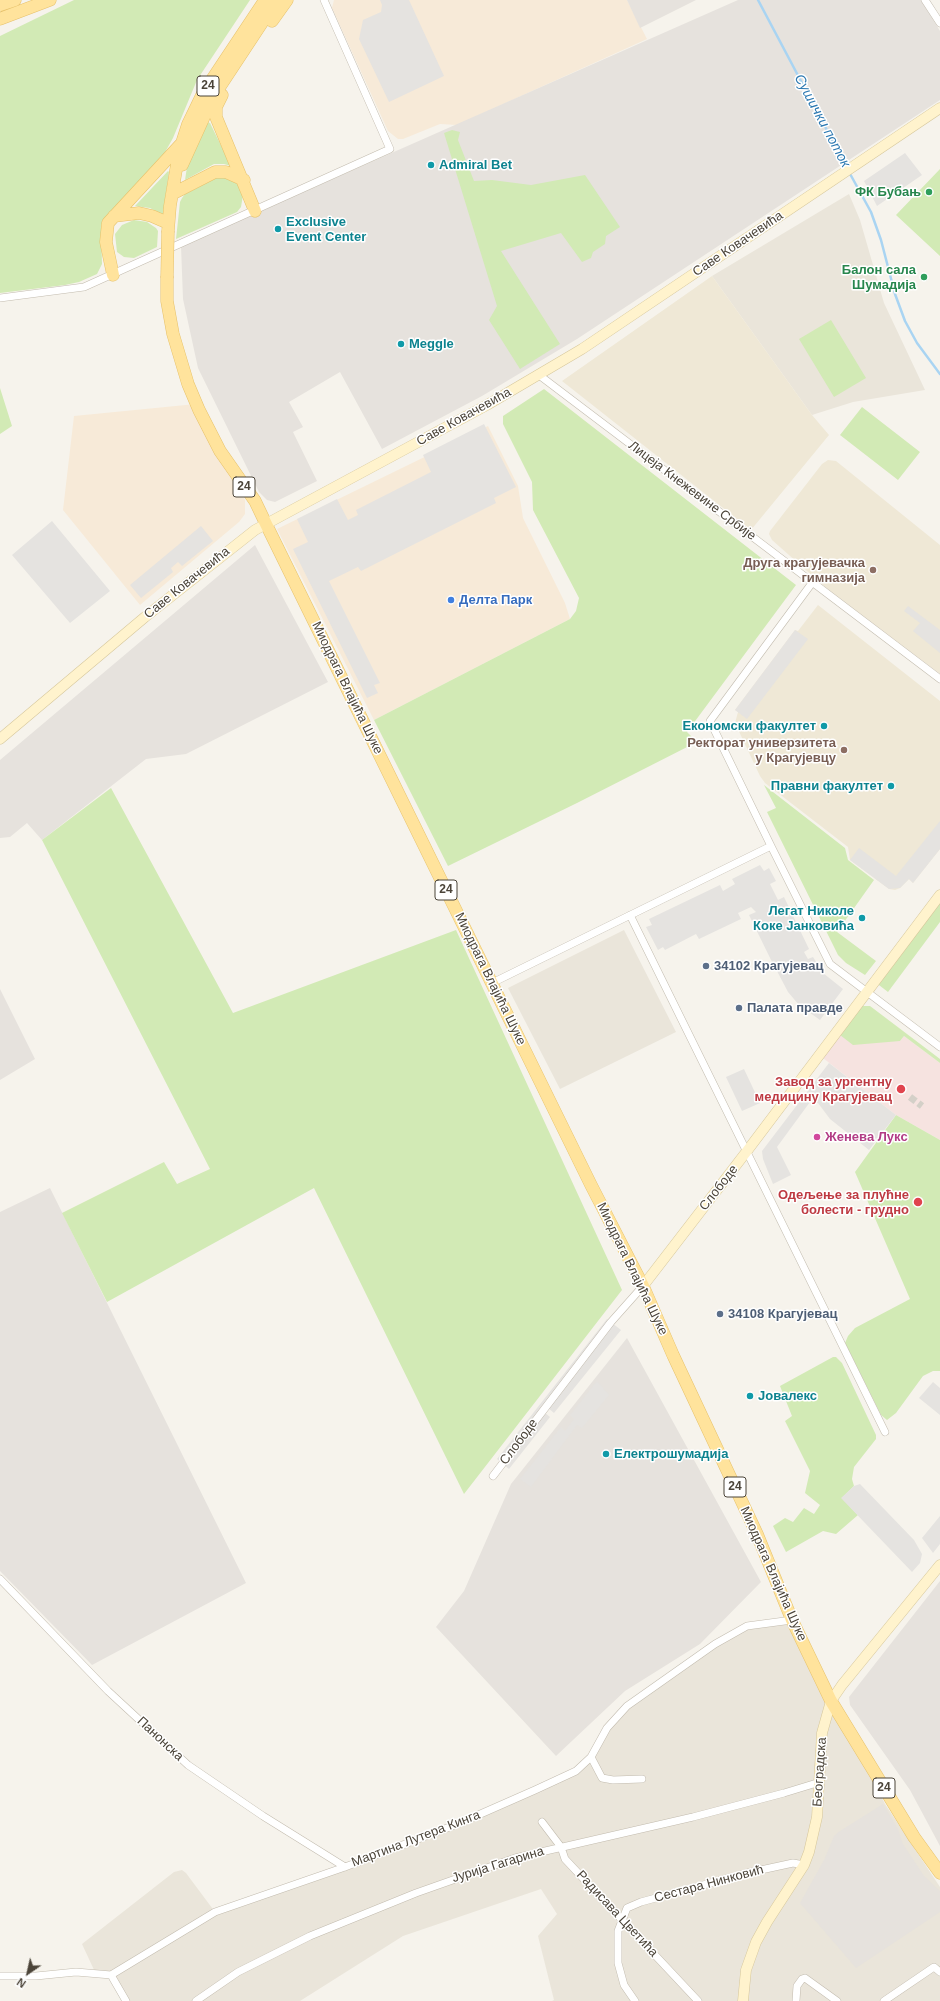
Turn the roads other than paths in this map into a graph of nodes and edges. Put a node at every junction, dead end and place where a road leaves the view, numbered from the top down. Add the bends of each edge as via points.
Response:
1 (14, 0) edge
2 (265, 0) edge
3 (277, 0) edge
4 (287, 0) edge
5 (324, 0) edge
6 (926, 0) edge
7 (47, 1) edge
8 (0, 5) edge
9 (0, 19) edge
10 (940, 23) edge
11 (247, 45) junction
12 (239, 57) junction
13 (940, 108) edge
14 (181, 143) junction
15 (244, 180) junction
16 (173, 189) junction
17 (255, 211) junction
18 (114, 216) junction
19 (168, 227) junction
20 (113, 275) junction
21 (0, 298) edge
22 (539, 375) junction
23 (266, 524) junction
24 (812, 583) junction
25 (940, 679) edge
26 (0, 739) edge
27 (771, 846) junction
28 (940, 895) edge
29 (630, 915) junction
30 (492, 983) junction
31 (867, 992) junction
32 (940, 1047) edge
33 (747, 1151) junction
34 (643, 1286) junction
35 (884, 1432) dead end
36 (493, 1476) dead end
37 (940, 1565) edge
38 (0, 1579) edge
39 (792, 1620) junction
40 (831, 1701) junction
41 (591, 1757) junction
42 (642, 1779) dead end
43 (820, 1782) junction
44 (542, 1822) dead end
45 (561, 1847) junction
46 (804, 1865) junction
47 (345, 1867) junction
48 (940, 1873) edge
49 (622, 1919) junction
50 (940, 1972) edge
51 (111, 1974) junction
52 (0, 1976) edge
53 (126, 2001) edge
54 (196, 2001) edge
55 (635, 2001) edge
56 (698, 2001) edge
57 (742, 2001) edge
58 (796, 2001) edge
59 (836, 2001) edge
60 (884, 2001) edge

1 - 8 main road
2 - 14 main road, Миодрага Влајића Шуке / 24 via 196,106
3 - 11 main road, Миодрага Влајића Шуке / 24
4 - 11 main road via 262,34
5 - 17 street via 390,149
6 - 10 street
7 - 9 main road
11 - 12 main road, Миодрага Влајића Шуке / 24
12 - 15 main road via 217,105 216,114
12 - 16 main road, Миодрага Влајића Шуке / 24 via 213,97
13 - 22 street, Саве Ковачевића via 595,341
14 - 16 main road, Миодрага Влајића Шуке / 24
14 - 18 main road
15 - 16 main road via 226,172 215,172
15 - 17 main road
16 - 19 main road, Миодрага Влајића Шуке / 24
17 - 20 street
18 - 19 main road via 128,212 139,213 152,216
18 - 20 main road via 108,223 105,234
19 - 23 main road, Миодрага Влајића Шуке / 24, bridge via 167,278 172,334 188,384 220,451 254,501
20 - 21 street via 74,290
22 - 23 street, Саве Ковачевића via 351,480
22 - 24 street, Лицеја Кнежевине Србије
23 - 26 street, Саве Ковачевића via 235,545
23 - 30 main road, Миодрага Влајића Шуке / 24
24 - 25 street, Лицеја Кнежевине Србије
24 - 27 street via 710,721
27 - 29 street
27 - 31 street via 828,961
28 - 31 street, Слободе
29 - 30 street
29 - 33 street
30 - 34 main road, Миодрага Влајића Шуке / 24
31 - 32 street
31 - 33 street, Слободе
33 - 34 street, Слободе
33 - 35 street
34 - 36 street, Слободе via 611,1322
34 - 39 main road, Миодрага Влајића Шуке / 24 via 757,1534
37 - 40 street, Београдска
38 - 47 street, Панонска via 108,1690 188,1765
39 - 40 main road, Миодрага Влајића Шуке / 24
39 - 41 street, Мартина Лутера Кинга via 747,1626 709,1648 627,1706 606,1728
40 - 43 street, Београдска via 822,1733
40 - 48 main road, 24 via 906,1824
41 - 42 street via 602,1778
41 - 47 street, Мартина Лутера Кинга via 576,1771 535,1790 460,1823
43 - 45 street, Јурија Гагарина via 693,1817
43 - 46 street, Београдска via 814,1834
44 - 45 street, Радисава Цветића
45 - 49 street, Радисава Цветића via 565,1859
45 - 54 street, Јурија Гагарина via 515,1858 416,1893 310,1936 238,1972
46 - 49 street, Сестара Нинковић via 792,1863 747,1873 641,1902 627,1908
46 - 57 street, Београдска via 767,1922 752,1951 744,1980
47 - 51 street, Мартина Лутера Кинга via 215,1912
49 - 55 street via 618,1931 618,1963 624,1985
49 - 56 street, Радисава Цветића
50 - 60 street via 934,1967
51 - 52 street via 76,1972
51 - 53 street
58 - 59 street via 798,1986 805,1978

